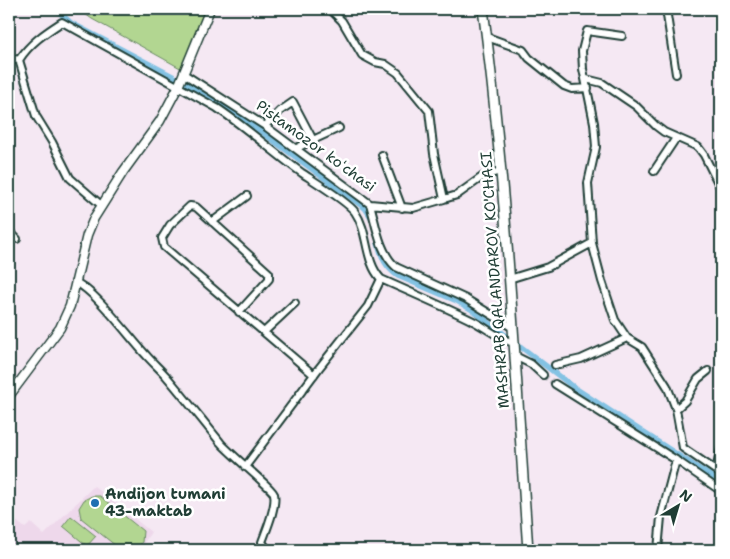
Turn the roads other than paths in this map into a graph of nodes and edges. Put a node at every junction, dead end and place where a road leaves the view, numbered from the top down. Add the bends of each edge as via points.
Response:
1 (210, 9) edge
2 (330, 9) edge
3 (483, 9) edge
4 (666, 9) edge
5 (720, 9) edge
6 (721, 15) edge
7 (622, 36) dead end
8 (487, 37) junction
9 (9, 58) edge
10 (19, 60) junction
11 (184, 74) junction
12 (676, 74) dead end
13 (586, 79) junction
14 (179, 86) junction
15 (588, 88) junction
16 (265, 126) junction
17 (339, 128) dead end
18 (676, 138) junction
19 (313, 140) junction
20 (297, 148) junction
21 (382, 155) dead end
22 (500, 171) junction
23 (654, 171) dead end
24 (721, 189) edge
25 (247, 196) dead end
26 (444, 200) junction
27 (370, 204) junction
28 (101, 206) junction
29 (402, 208) junction
30 (212, 222) junction
31 (9, 231) edge
32 (17, 239) dead end
33 (592, 243) junction
34 (381, 279) junction
35 (509, 280) junction
36 (75, 282) junction
37 (295, 303) dead end
38 (239, 312) junction
39 (513, 328) junction
40 (264, 332) junction
41 (627, 338) junction
42 (515, 350) junction
43 (555, 365) dead end
44 (708, 371) dead end
45 (314, 375) junction
46 (542, 375) tunnel mouth
47 (555, 384) tunnel mouth
48 (9, 396) edge
49 (676, 409) junction
50 (721, 449) edge
51 (676, 460) junction
52 (245, 467) junction
53 (719, 472) edge
54 (721, 491) edge
55 (268, 550) edge
56 (528, 550) edge
57 (658, 550) edge

1 - 11 street
2 - 26 street via 342,21 362,55 398,73 429,112
3 - 8 main road, MASHRAB QALANDAROV KO'CHASI
4 - 12 street
5 - 6 street
7 - 13 street via 586,31 582,52
8 - 15 street via 523,50 564,86
8 - 22 main road, MASHRAB QALANDAROV KO'CHASI
9 - 10 street
10 - 14 street via 40,36 62,22
10 - 28 street via 36,116 70,178
11 - 14 street
11 - 16 street, Pistamozor koʻchasi
13 - 15 street
13 - 18 street via 602,83 622,96 656,126
14 - 28 street via 160,121
14 - 34 street via 234,120 354,210 375,271
15 - 33 street via 596,148 588,183
16 - 19 street via 292,102
16 - 20 street, Pistamozor koʻchasi
17 - 19 street
18 - 23 street
18 - 24 street via 698,147
19 - 20 street
20 - 27 street, Pistamozor koʻchasi
21 - 29 street
22 - 26 street, Pistamozor koʻchasi via 482,177
22 - 35 main road, MASHRAB QALANDAROV KO'CHASI
25 - 30 street
26 - 29 street, Pistamozor koʻchasi
27 - 29 street, Pistamozor koʻchasi
27 - 39 street via 391,263 466,299
28 - 36 street via 87,235
30 - 38 street via 270,276
30 - 38 street via 196,207 190,206 170,225 162,243
31 - 32 street
33 - 35 street via 548,268
33 - 41 street via 615,320
34 - 42 street via 480,325
34 - 45 street via 368,306
35 - 39 main road, MASHRAB QALANDAROV KO'CHASI
36 - 48 street via 70,306 60,328
36 - 52 street via 109,312 222,445
37 - 40 street
38 - 40 street
39 - 42 main road, MASHRAB QALANDAROV KO'CHASI
40 - 45 street
41 - 43 street via 581,359
41 - 49 street via 642,347 667,386
42 - 46 street
42 - 56 main road, MASHRAB QALANDAROV KO'CHASI
44 - 49 street
45 - 52 street
47 - 51 street
49 - 53 street via 683,448
50 - 53 street
51 - 54 street
51 - 57 street via 660,517
52 - 55 street via 274,494 262,542

